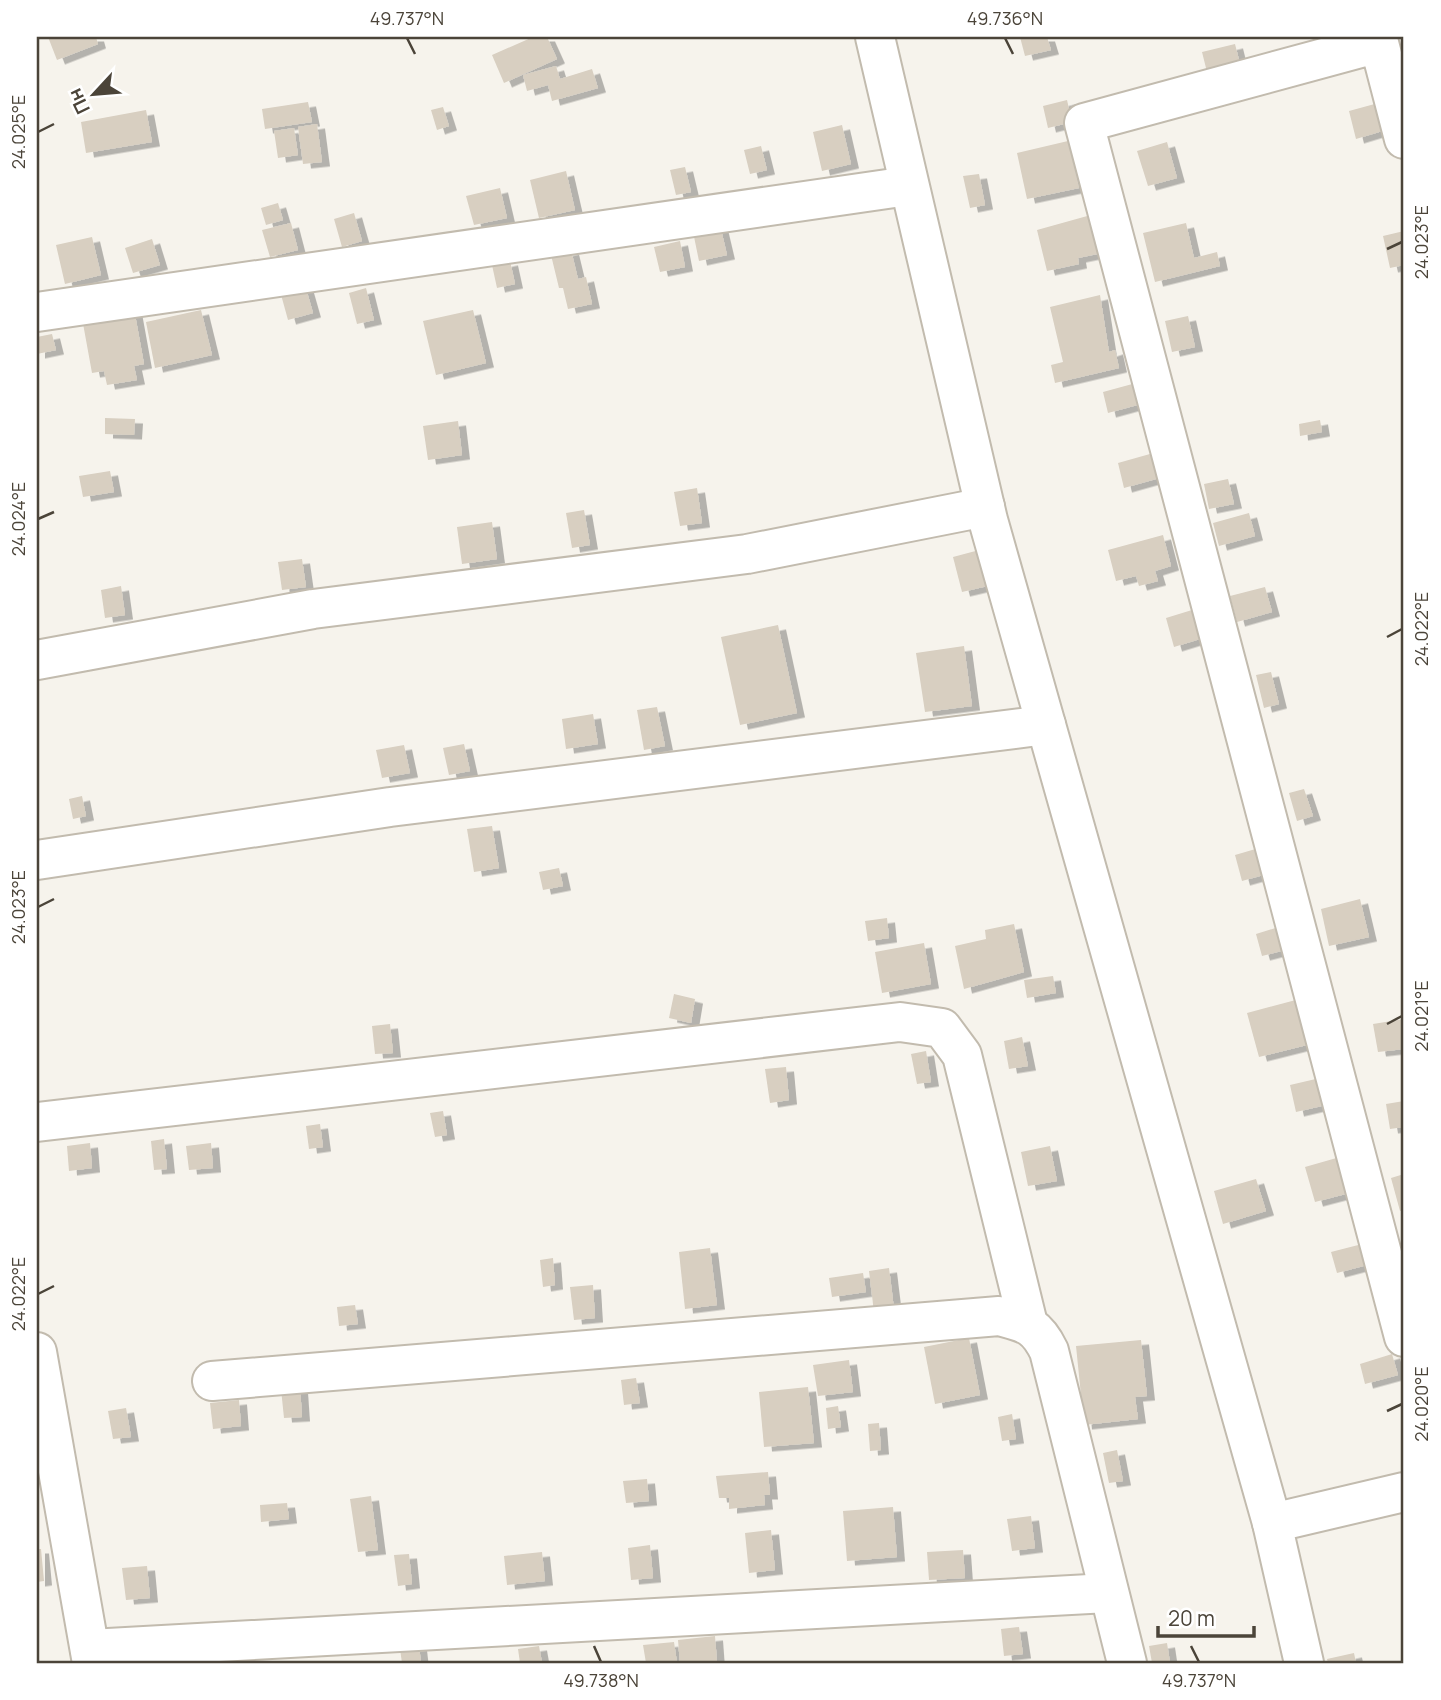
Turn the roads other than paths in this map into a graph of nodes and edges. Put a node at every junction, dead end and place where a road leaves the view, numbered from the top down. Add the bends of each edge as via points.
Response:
1 (874, 37) edge
2 (1404, 139) edge
3 (908, 186) junction
4 (37, 312) edge
5 (985, 507) junction
6 (37, 660) edge
7 (1046, 725) junction
8 (37, 860) edge
9 (37, 1122) edge
10 (1028, 1324) junction
11 (1404, 1336) edge
12 (37, 1352) edge
13 (212, 1381) dead end
14 (1404, 1492) edge
15 (1272, 1522) junction
16 (1108, 1593) junction
17 (91, 1656) edge
18 (1127, 1663) edge
19 (1304, 1663) edge

1 - 3 street
2 - 11 street via 1379,43 1084,123
3 - 4 street
3 - 5 street
5 - 6 street via 747,554 313,609
5 - 7 street
7 - 8 street via 390,807
7 - 15 street
9 - 10 street via 900,1022 942,1028 962,1055
10 - 13 street via 999,1316
10 - 16 street via 1041,1334 1049,1351
12 - 17 street
14 - 15 street
15 - 19 street
16 - 17 street
16 - 18 street

